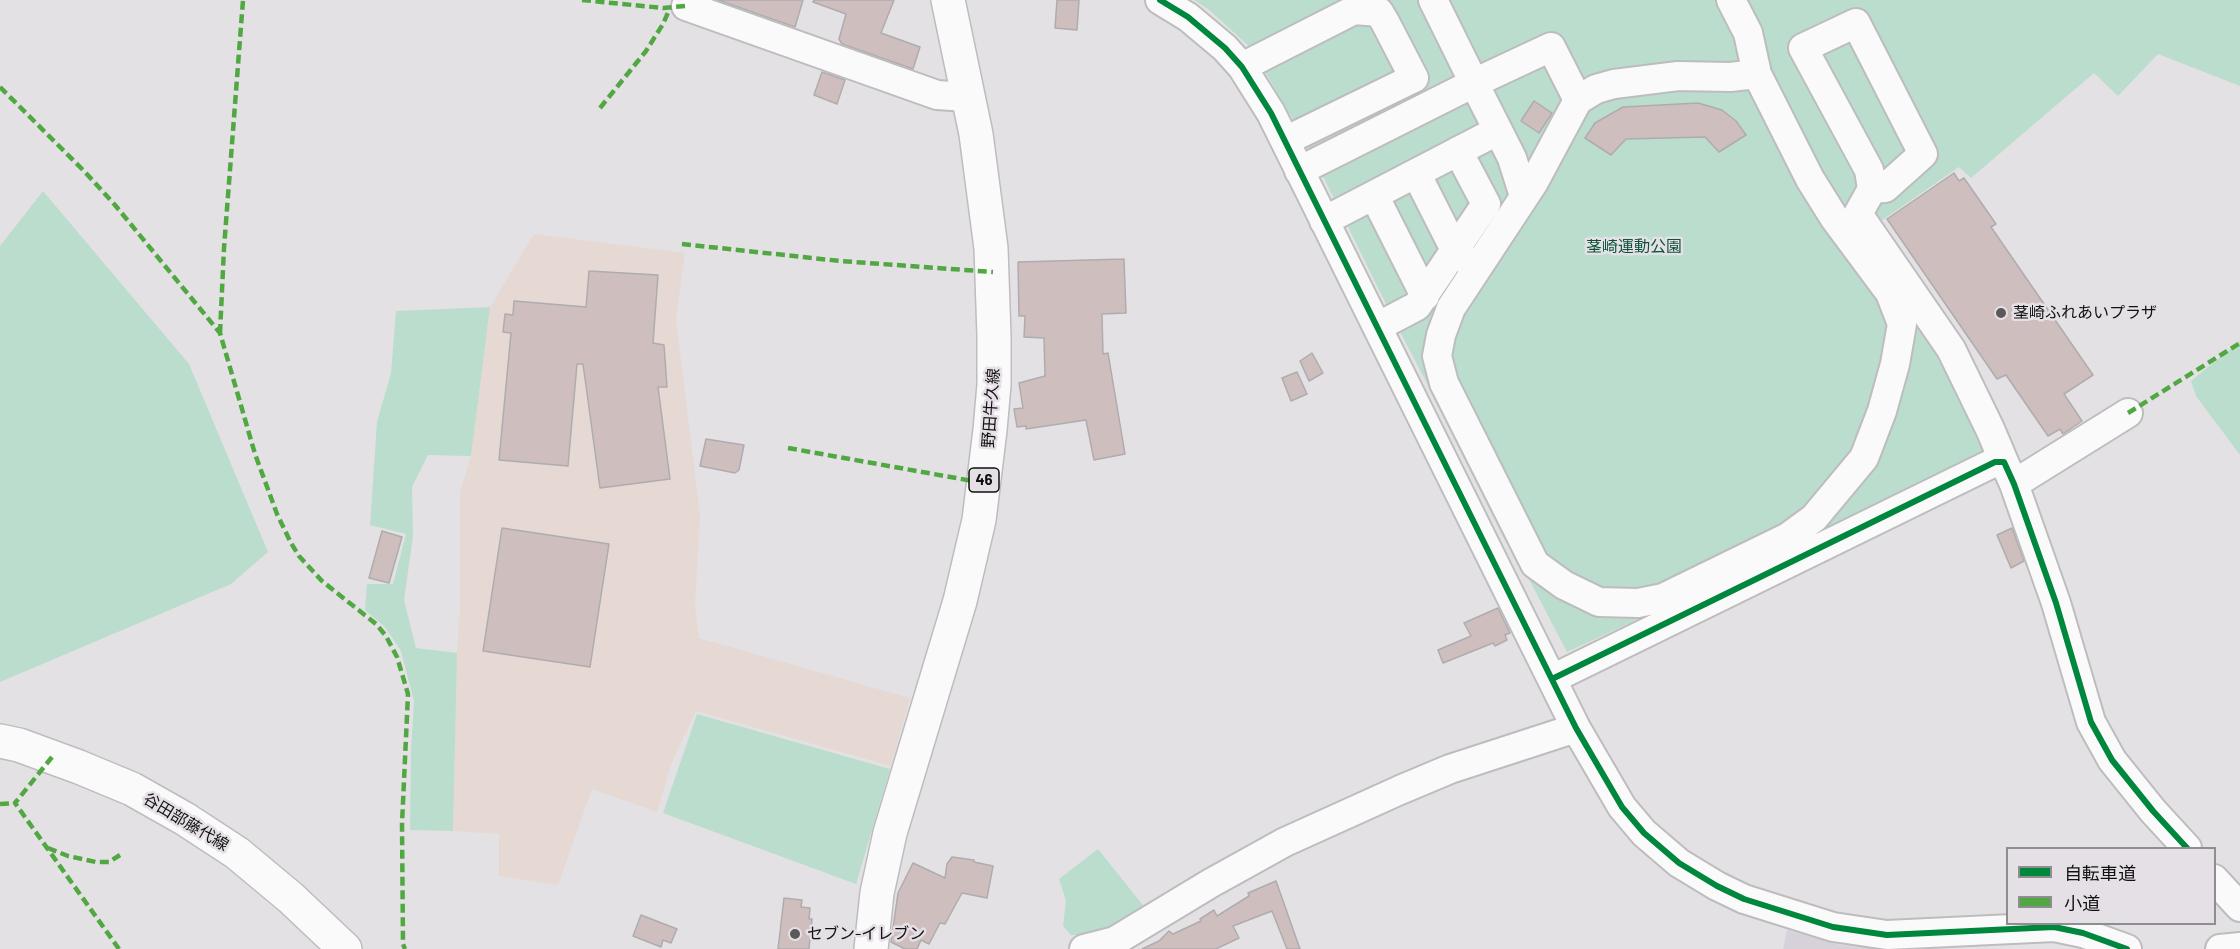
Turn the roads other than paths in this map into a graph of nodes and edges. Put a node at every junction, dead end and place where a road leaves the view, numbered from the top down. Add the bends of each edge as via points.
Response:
1 (948, 0) edge
2 (1160, 0) edge
3 (1433, 0) edge
4 (1731, 0) edge
5 (686, 6) dead end
6 (1242, 67) junction
7 (1757, 74) junction
8 (1474, 83) junction
9 (967, 97) junction
10 (1578, 100) junction
11 (1502, 139) junction
12 (1557, 140) junction
13 (1285, 141) junction
14 (1458, 151) junction
15 (1299, 171) junction
16 (1416, 173) junction
17 (1872, 189) junction
18 (1374, 195) junction
19 (1524, 196) junction
20 (1324, 221) junction
21 (1466, 260) junction
22 (1425, 296) junction
23 (1377, 327) junction
24 (2128, 413) dead end
25 (2009, 473) junction
26 (1552, 679) junction
27 (1576, 728) junction
28 (0, 741) edge
29 (2185, 847) edge
30 (2216, 881) edge
31 (2240, 907) edge
32 (2240, 947) edge
33 (345, 949) edge
34 (871, 949) edge
35 (1084, 949) edge
36 (2127, 949) edge
37 (2220, 949) edge

1 - 9 main road, 野田牛久線 / 46
2 - 6 street via 1188,17
3 - 8 street
4 - 7 street via 1748,33
5 - 9 street via 938,95
6 - 13 street
6 - 13 street via 1354,10 1378,12 1384,22 1414,78
7 - 10 street via 1678,76 1614,84
7 - 21 street via 1810,179 1890,293 1902,324 1882,411 1864,458 1814,518 1788,537 1663,598 1638,603 1599,602 1564,585 1535,564 1444,383 1437,356
8 - 10 street via 1551,47
8 - 11 street
8 - 15 street
9 - 34 main road, 野田牛久線 / 46 via 986,196 993,272 994,385 987,462 979,520 960,601 890,833 876,893
10 - 12 street
11 - 12 street via 1520,150
11 - 14 street
11 - 19 street
12 - 19 street
13 - 15 street
14 - 16 street
14 - 21 street via 1486,204
15 - 20 street
16 - 18 street
16 - 21 street
17 - 17 street via 1885,188 1923,154 1856,22 1803,48 1869,170
17 - 25 street via 1858,214 1951,349
18 - 20 street
18 - 22 street
19 - 21 street
20 - 23 street
21 - 22 street
22 - 23 street via 1418,306
23 - 26 street
24 - 25 street
25 - 26 street via 1995,462
25 - 29 street via 2056,603 2091,722 2112,760
26 - 27 street
27 - 35 street via 1450,769 1389,795 1286,842 1115,940
27 - 36 street via 1622,807 1644,833 1679,863 1744,899 1833,927 1887,935 2054,927
28 - 33 main road, 谷田部藤代線 via 132,789 185,819 237,853
30 - 31 street
32 - 37 street

